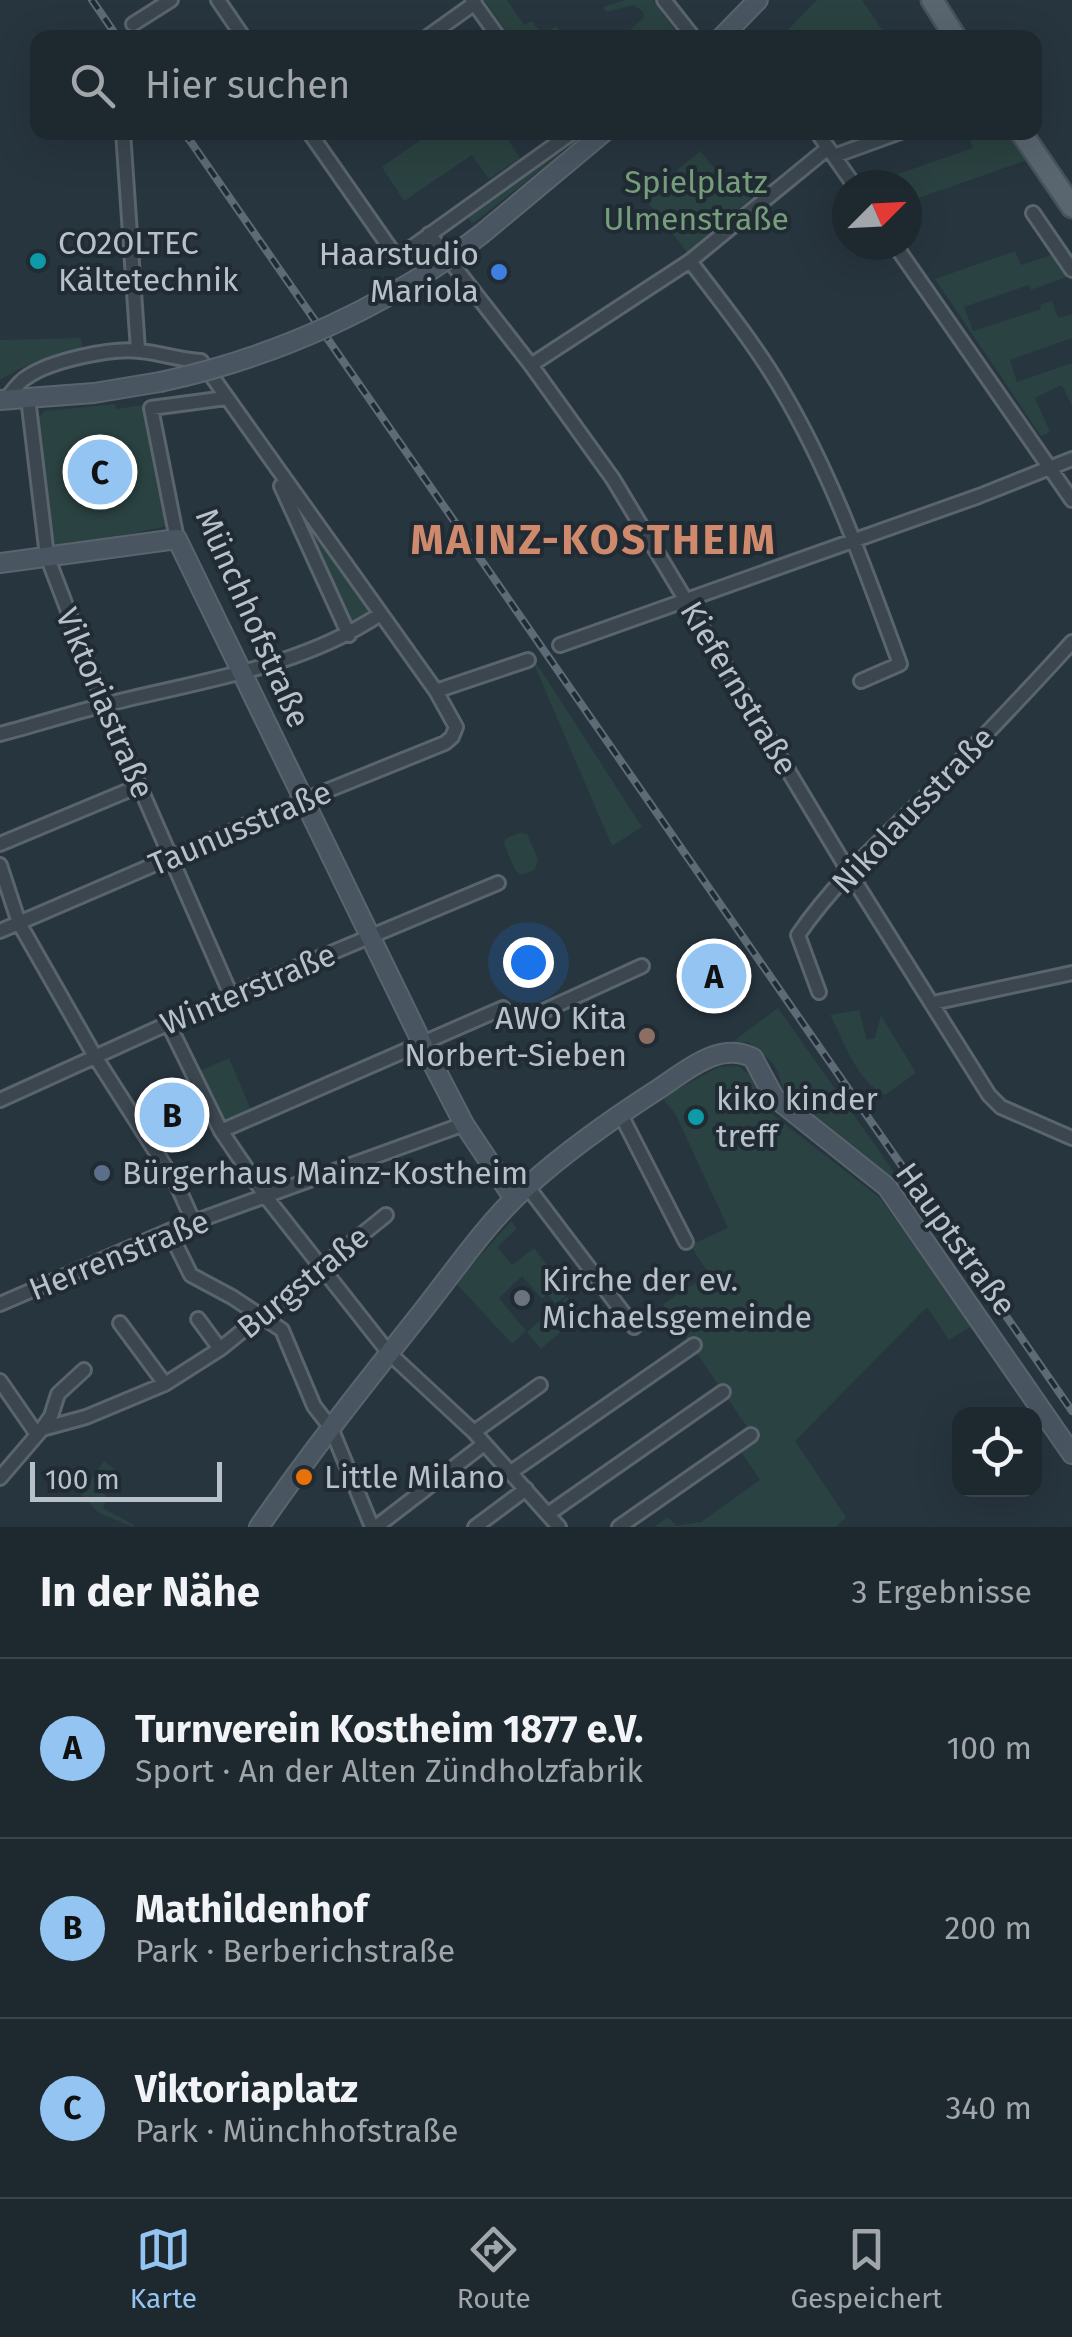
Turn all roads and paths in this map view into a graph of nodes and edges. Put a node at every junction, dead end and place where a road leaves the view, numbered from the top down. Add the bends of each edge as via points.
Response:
1 (170, 0) edge
2 (218, 0) edge
3 (664, 0) edge
4 (758, 0) edge
5 (932, 0) edge
6 (942, 0) edge
7 (473, 2) edge
8 (134, 24) dead end
9 (239, 30) edge
10 (436, 30) edge
11 (493, 30) edge
12 (688, 30) edge
13 (735, 30) edge
14 (952, 30) edge
15 (954, 30) edge
16 (124, 140) edge
17 (315, 140) edge
18 (559, 140) edge
19 (574, 140) edge
20 (595, 140) edge
21 (823, 140) edge
22 (872, 140) edge
23 (1026, 140) edge
24 (582, 151) junction
25 (831, 152) junction
26 (844, 170) edge
27 (1072, 207) edge
28 (1033, 214) dead end
29 (429, 234) junction
30 (906, 260) edge
31 (690, 261) junction
32 (1072, 270) edge
33 (138, 350) junction
34 (532, 364) junction
35 (34, 398) junction
36 (226, 398) junction
37 (3, 400) edge
38 (267, 457) junction
39 (1072, 459) edge
40 (1047, 466) junction
41 (1072, 500) edge
42 (854, 538) junction
43 (177, 539) junction
44 (47, 556) junction
45 (0, 563) edge
46 (687, 600) junction
47 (379, 615) junction
48 (348, 635) junction
49 (1072, 642) edge
50 (560, 645) dead end
51 (528, 660) dead end
52 (244, 674) junction
53 (861, 681) dead end
54 (436, 691) junction
55 (104, 705) junction
56 (0, 734) edge
57 (139, 786) junction
58 (304, 800) junction
59 (0, 844) edge
60 (171, 857) junction
61 (0, 865) edge
62 (849, 872) junction
63 (498, 883) dead end
64 (20, 923) junction
65 (0, 931) edge
66 (371, 937) junction
67 (642, 966) dead end
68 (1072, 973) edge
69 (819, 992) dead end
70 (231, 995) junction
71 (933, 1003) junction
72 (168, 1023) junction
73 (423, 1045) junction
74 (96, 1058) junction
75 (0, 1100) edge
76 (620, 1113) junction
77 (464, 1124) junction
78 (221, 1131) junction
79 (1072, 1138) edge
80 (521, 1193) junction
81 (266, 1196) junction
82 (386, 1215) dead end
83 (194, 1223) junction
84 (169, 1231) junction
85 (686, 1242) dead end
86 (322, 1264) junction
87 (0, 1304) edge
88 (262, 1316) junction
89 (198, 1319) dead end
90 (120, 1323) dead end
91 (634, 1328) dead end
92 (694, 1345) dead end
93 (220, 1349) junction
94 (390, 1353) junction
95 (84, 1370) dead end
96 (0, 1381) edge
97 (165, 1384) junction
98 (540, 1385) dead end
99 (723, 1392) dead end
100 (331, 1428) junction
101 (39, 1431) junction
102 (474, 1432) junction
103 (751, 1435) dead end
104 (484, 1444) junction
105 (1072, 1454) edge
106 (511, 1472) junction
107 (0, 1478) edge
108 (526, 1489) junction
109 (548, 1514) junction
110 (259, 1527) edge
111 (374, 1527) edge
112 (475, 1527) edge
113 (559, 1527) edge
114 (620, 1527) edge

1 - 8 street
2 - 9 street
3 - 12 street
4 - 13 street
5 - 14 main road
6 - 15 main road
7 - 10 street
7 - 11 street
16 - 33 street
17 - 29 street via 397,258
18 - 29 street
19 - 24 street
20 - 24 street
21 - 25 street
22 - 25 street
23 - 27 main road
24 - 35 street, bridge via 483,234 406,286 320,330 160,382
25 - 26 street
25 - 31 street
28 - 32 street
29 - 34 street, Kiefernstraße
30 - 40 street
31 - 34 street
31 - 42 street via 780,385
33 - 36 street via 201,361
33 - 37 street via 46,366
34 - 46 street, Kiefernstraße
35 - 37 street
35 - 44 street, Viktoriastraße
36 - 38 street
36 - 43 street, Münchhofstraße via 151,408
38 - 47 street
38 - 48 street
39 - 40 street
40 - 41 street
40 - 42 street
42 - 46 street
42 - 53 street via 900,664
43 - 44 street
43 - 52 street, Münchhofstraße
44 - 45 street
44 - 55 street, Viktoriastraße
46 - 50 street
46 - 62 street, Kiefernstraße
47 - 48 street
47 - 54 street
48 - 52 street
49 - 62 street, Nikolausstraße
51 - 54 street
52 - 55 street
52 - 58 street, Münchhofstraße
54 - 58 street, Taunusstraße via 456,727 445,743
55 - 56 street
55 - 57 street, Viktoriastraße
57 - 59 street
57 - 60 street, Viktoriastraße
58 - 60 street, Taunusstraße
58 - 66 street, Münchhofstraße
60 - 64 street, Taunusstraße
60 - 70 street, Viktoriastraße
61 - 64 street
62 - 69 street, Nikolausstraße via 798,935
62 - 71 street, Kiefernstraße
63 - 66 street, Winterstraße
64 - 65 street, Taunusstraße
64 - 74 street
66 - 70 street, Winterstraße
66 - 73 street, Münchhofstraße
67 - 73 street via 524,1020 508,1018 504,1008
68 - 71 street
70 - 72 street, Winterstraße
71 - 79 street, Kiefernstraße via 1001,1107
72 - 74 street, Winterstraße
72 - 78 street
73 - 77 street, Münchhofstraße
73 - 78 street
74 - 75 street, Winterstraße
74 - 83 street
76 - 80 street, Hauptstraße
76 - 85 street
76 - 105 street, Hauptstraße via 706,1059 733,1053 754,1058 774,1097 887,1187
77 - 80 street, Münchhofstraße
77 - 81 street, Herrenstraße
78 - 81 street
80 - 91 street
80 - 94 street, Hauptstraße
81 - 83 street, Herrenstraße
81 - 86 street
82 - 86 street, Burgstraße
83 - 84 street, Herrenstraße
84 - 87 street, Herrenstraße
84 - 88 street via 191,1275
86 - 88 street, Burgstraße
86 - 94 street
88 - 93 street, Burgstraße
88 - 100 street via 282,1330 314,1406
89 - 93 street, Burgstraße
90 - 97 street
92 - 106 street
93 - 97 street, Burgstraße
94 - 100 street, Hauptstraße
94 - 102 street
95 - 101 street via 58,1394
96 - 101 street
97 - 101 street, Burgstraße
98 - 102 street
99 - 109 street
100 - 110 street, Hauptstraße
100 - 111 street
101 - 107 street
102 - 104 street
103 - 114 street
104 - 106 street
104 - 111 street
106 - 108 street
108 - 109 street
108 - 112 street
109 - 113 street

